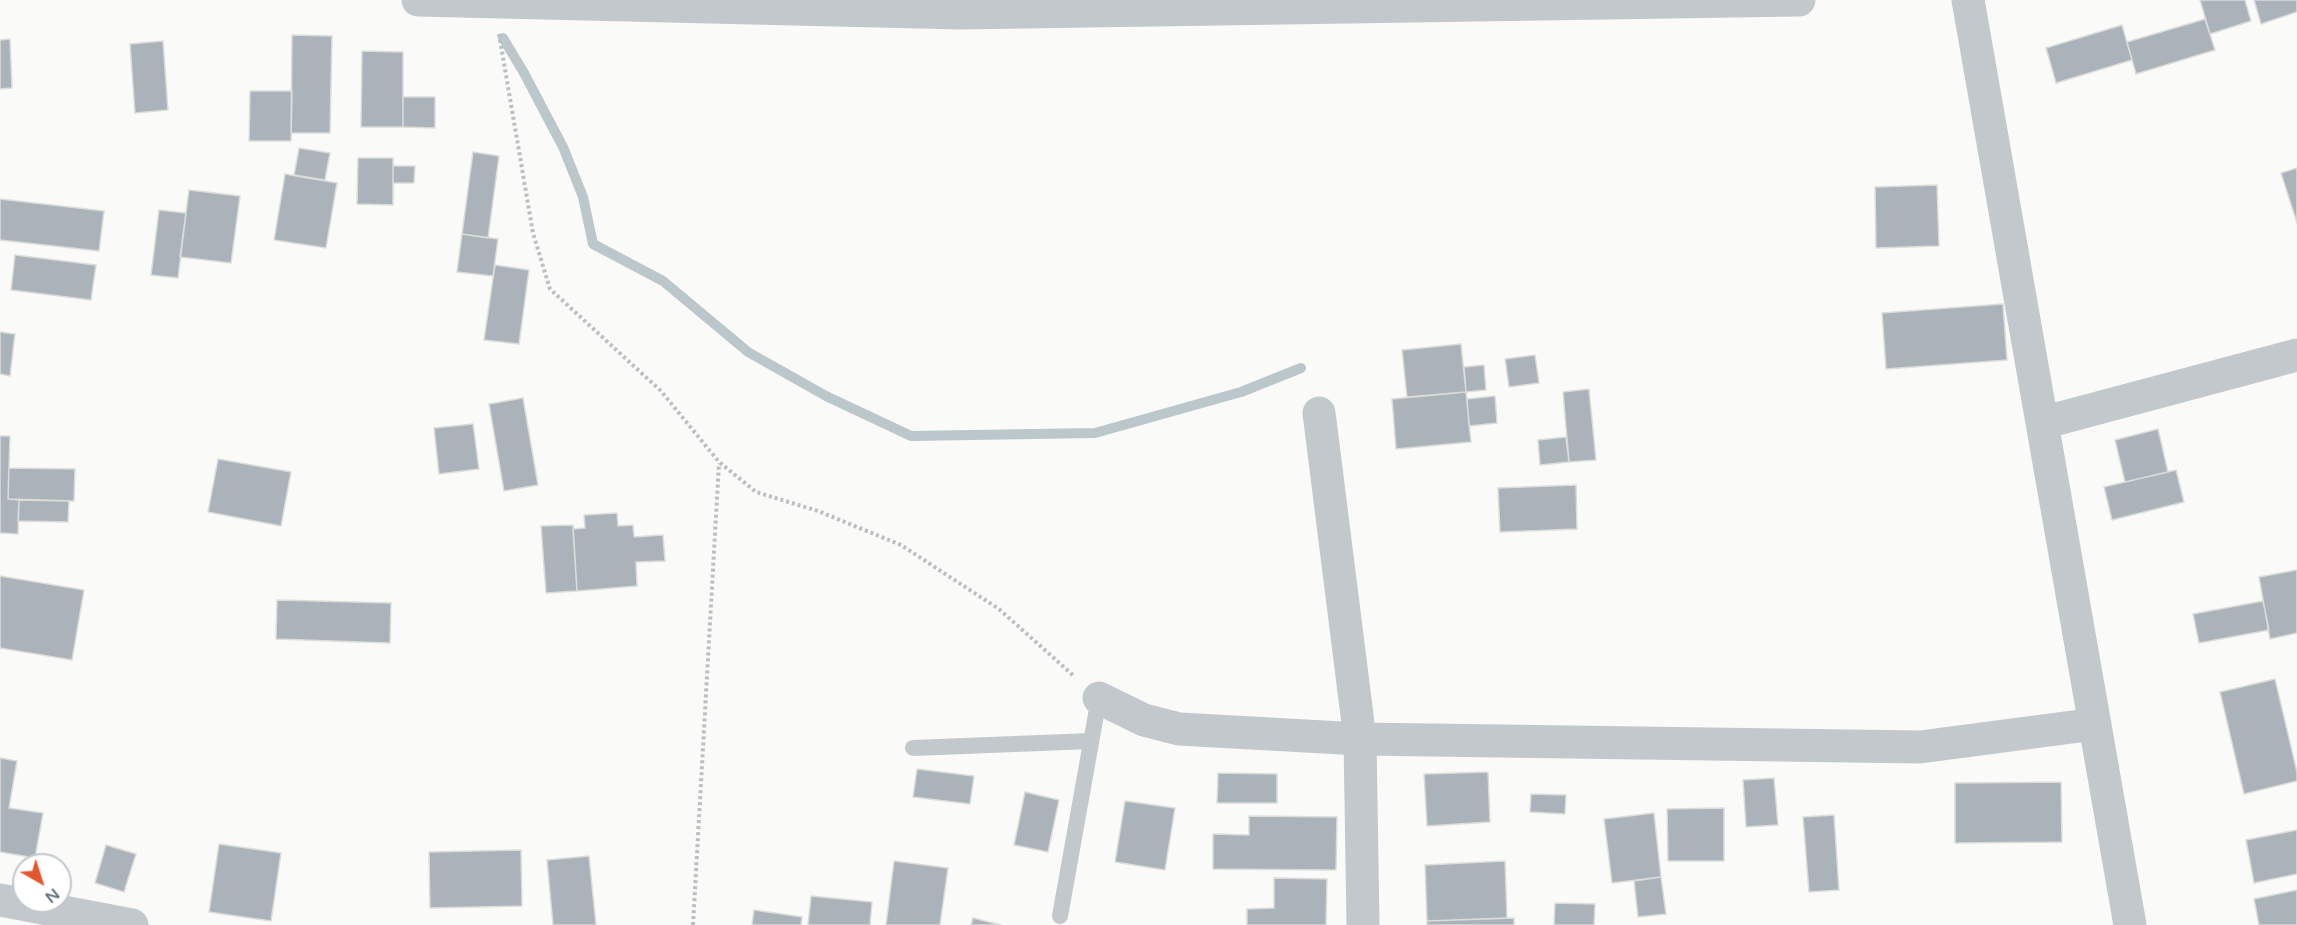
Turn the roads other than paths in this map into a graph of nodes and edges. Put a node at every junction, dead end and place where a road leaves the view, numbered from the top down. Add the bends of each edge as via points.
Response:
1 (418, 0) edge
2 (1799, 0) edge
3 (1968, 0) edge
4 (2297, 355) edge
5 (1319, 413) dead end
6 (2042, 423) junction
7 (1099, 698) joint
8 (2095, 724) junction
9 (1360, 739) junction
10 (1091, 741) junction
11 (913, 748) dead end
12 (0, 900) edge
13 (1060, 916) dead end
14 (132, 925) edge
15 (1363, 925) edge
16 (2130, 925) edge

1 - 2 street via 961,14
3 - 6 street
4 - 6 street
5 - 9 street
6 - 8 street
7 - 9 street via 1144,720 1179,729
7 - 10 lane
8 - 9 street via 1920,747
8 - 16 street
9 - 15 street
10 - 11 lane
10 - 13 lane
12 - 14 street

